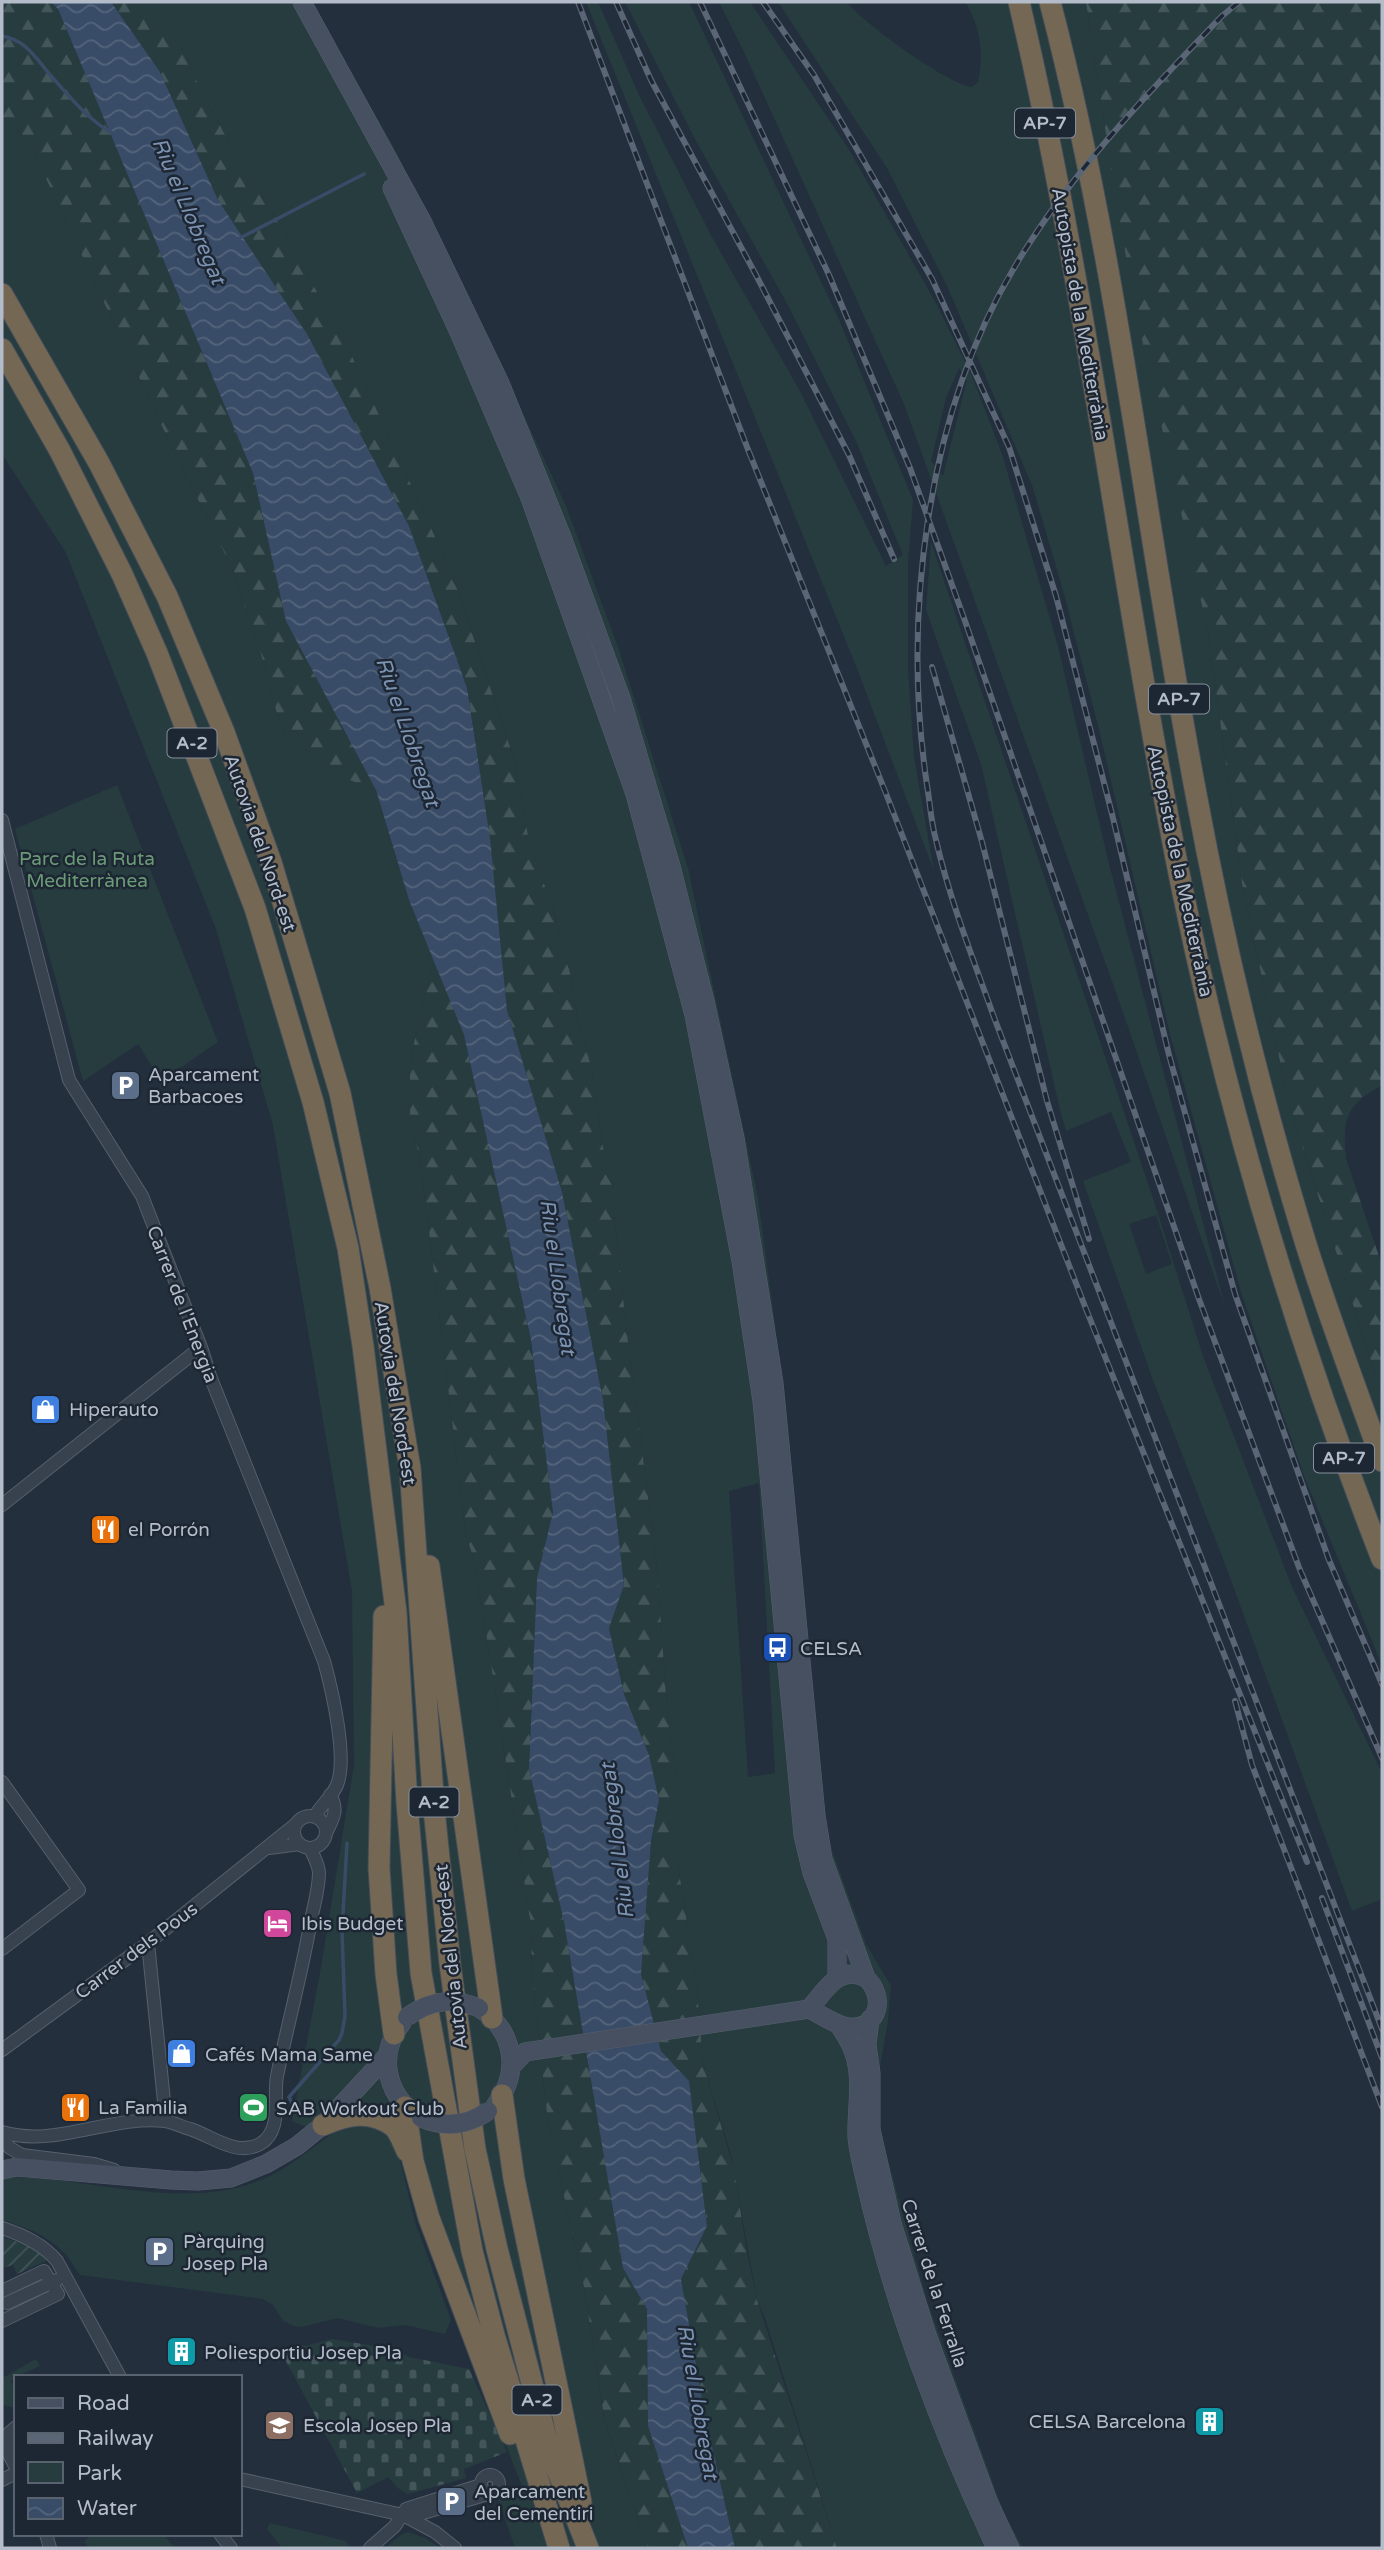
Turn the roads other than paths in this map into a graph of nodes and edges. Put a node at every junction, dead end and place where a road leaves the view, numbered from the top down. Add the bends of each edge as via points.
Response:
1 (288, 2) edge
2 (302, 2) edge
3 (1008, 2) edge
4 (1019, 2) edge
5 (1050, 2) edge
6 (1058, 2) edge
7 (1027, 38) junction
8 (1067, 68) junction
9 (2, 294) edge
10 (2, 349) edge
11 (2, 820) edge
12 (202, 1350) junction
13 (1382, 1461) edge
14 (410, 1468) junction
15 (3, 1503) edge
16 (387, 1540) junction
17 (1382, 1559) edge
18 (2, 1782) edge
19 (330, 1795) junction
20 (315, 1816) junction
21 (296, 1824) junction
22 (327, 1831) junction
23 (305, 1846) junction
24 (269, 1848) junction
25 (148, 1943) junction
26 (2, 1949) edge
27 (866, 1978) junction
28 (832, 1983) junction
29 (809, 2009) junction
30 (486, 2013) junction
31 (870, 2020) junction
32 (835, 2022) junction
33 (401, 2025) junction
34 (507, 2041) junction
35 (2, 2050) edge
36 (525, 2052) junction
37 (387, 2056) junction
38 (511, 2067) junction
39 (392, 2088) junction
40 (354, 2092) junction
41 (495, 2103) junction
42 (413, 2113) junction
43 (166, 2121) junction
44 (323, 2125) junction
45 (2, 2132) edge
46 (2, 2139) edge
47 (413, 2161) junction
48 (7, 2165) edge
49 (131, 2175) junction
50 (2, 2228) edge
51 (4, 2297) edge
52 (2, 2321) edge
53 (119, 2375) edge
54 (14, 2427) edge
55 (4, 2445) edge
56 (14, 2467) edge
57 (242, 2479) edge
58 (484, 2489) dead end
59 (403, 2515) junction
60 (557, 2544) edge
61 (370, 2548) edge
62 (455, 2548) edge
63 (589, 2548) edge
64 (996, 2548) edge
65 (1010, 2548) edge

1 - 28 street via 373,149 458,330 530,498 635,794 694,1015 741,1261 762,1401 803,1835 812,1873 838,1939
2 - 27 street via 422,220 500,383 621,698 671,866 735,1138 774,1383 823,1859
3 - 7 highway
4 - 7 highway, Autopista de la Mediterrània / AP-7
5 - 8 highway, Autopista de la Mediterrània / AP-7
6 - 8 highway
7 - 17 highway, Autopista de la Mediterrània / AP-7 via 1074,262 1153,736 1203,983 1284,1280
8 - 13 highway, Autopista de la Mediterrània / AP-7 via 1121,349 1196,798 1232,966 1305,1241
9 - 14 highway, Autovia del Nord-est / A-2 via 99,463 167,596 271,862 340,1093 380,1288
10 - 16 highway, Autovia del Nord-est / A-2 via 122,574 255,908 313,1102 348,1248
11 - 12 street, Carrer de l'Energia via 69,1080 142,1196
12 - 15 street
12 - 19 street, Carrer de l'Energia via 324,1661 336,1707 340,1766
14 - 30 highway via 433,1590
14 - 63 highway, Autovia del Nord-est / A-2 via 434,1809 475,2149 550,2449
16 - 33 highway via 379,1868 386,1974
16 - 60 highway, Autovia del Nord-est / A-2 via 421,1973 472,2251
18 - 26 street via 79,1890
19 - 20 street, Carrer de l'Energia
19 - 22 street, Carrer de l'Energia via 335,1813
20 - 21 street
20 - 22 street
21 - 23 street via 294,1835
21 - 24 street, Carrer dels Pous
22 - 23 street via 320,1845
23 - 24 street
23 - 43 street via 320,1870 276,2082 270,2137 258,2146 243,2148
24 - 25 street, Carrer dels Pous
25 - 35 street, Carrer dels Pous
25 - 43 street
27 - 28 street via 848,1973
27 - 31 street via 878,1998
28 - 29 street
28 - 32 street via 824,2004
29 - 32 street
29 - 36 street
30 - 33 street, bridge via 469,2004 447,2001 426,2005
30 - 34 street
31 - 32 street via 856,2027
31 - 65 street, Carrer de la Ferralla via 871,2129 892,2222 927,2336
32 - 64 street, Carrer de la Ferralla via 852,2048 857,2068 857,2138 883,2248 955,2456
33 - 37 street
34 - 36 street
34 - 38 street
36 - 38 street
37 - 39 street
37 - 40 street
38 - 41 street via 509,2082
39 - 40 street via 374,2086
39 - 42 street
40 - 44 street
41 - 42 street, bridge via 461,2124 440,2124
41 - 63 highway
42 - 47 highway
43 - 45 street via 50,2136
44 - 47 highway via 347,2115 366,2115 395,2127
44 - 49 street via 266,2164 231,2178 198,2181
46 - 49 street via 22,2155 94,2164
47 - 60 highway via 429,2218 517,2452
48 - 49 street
50 - 53 street via 50,2252
51 - 52 street via 44,2271 56,2280 58,2294
54 - 55 street
55 - 56 street
57 - 59 street
58 - 59 street via 413,2516
59 - 61 street
59 - 62 street

